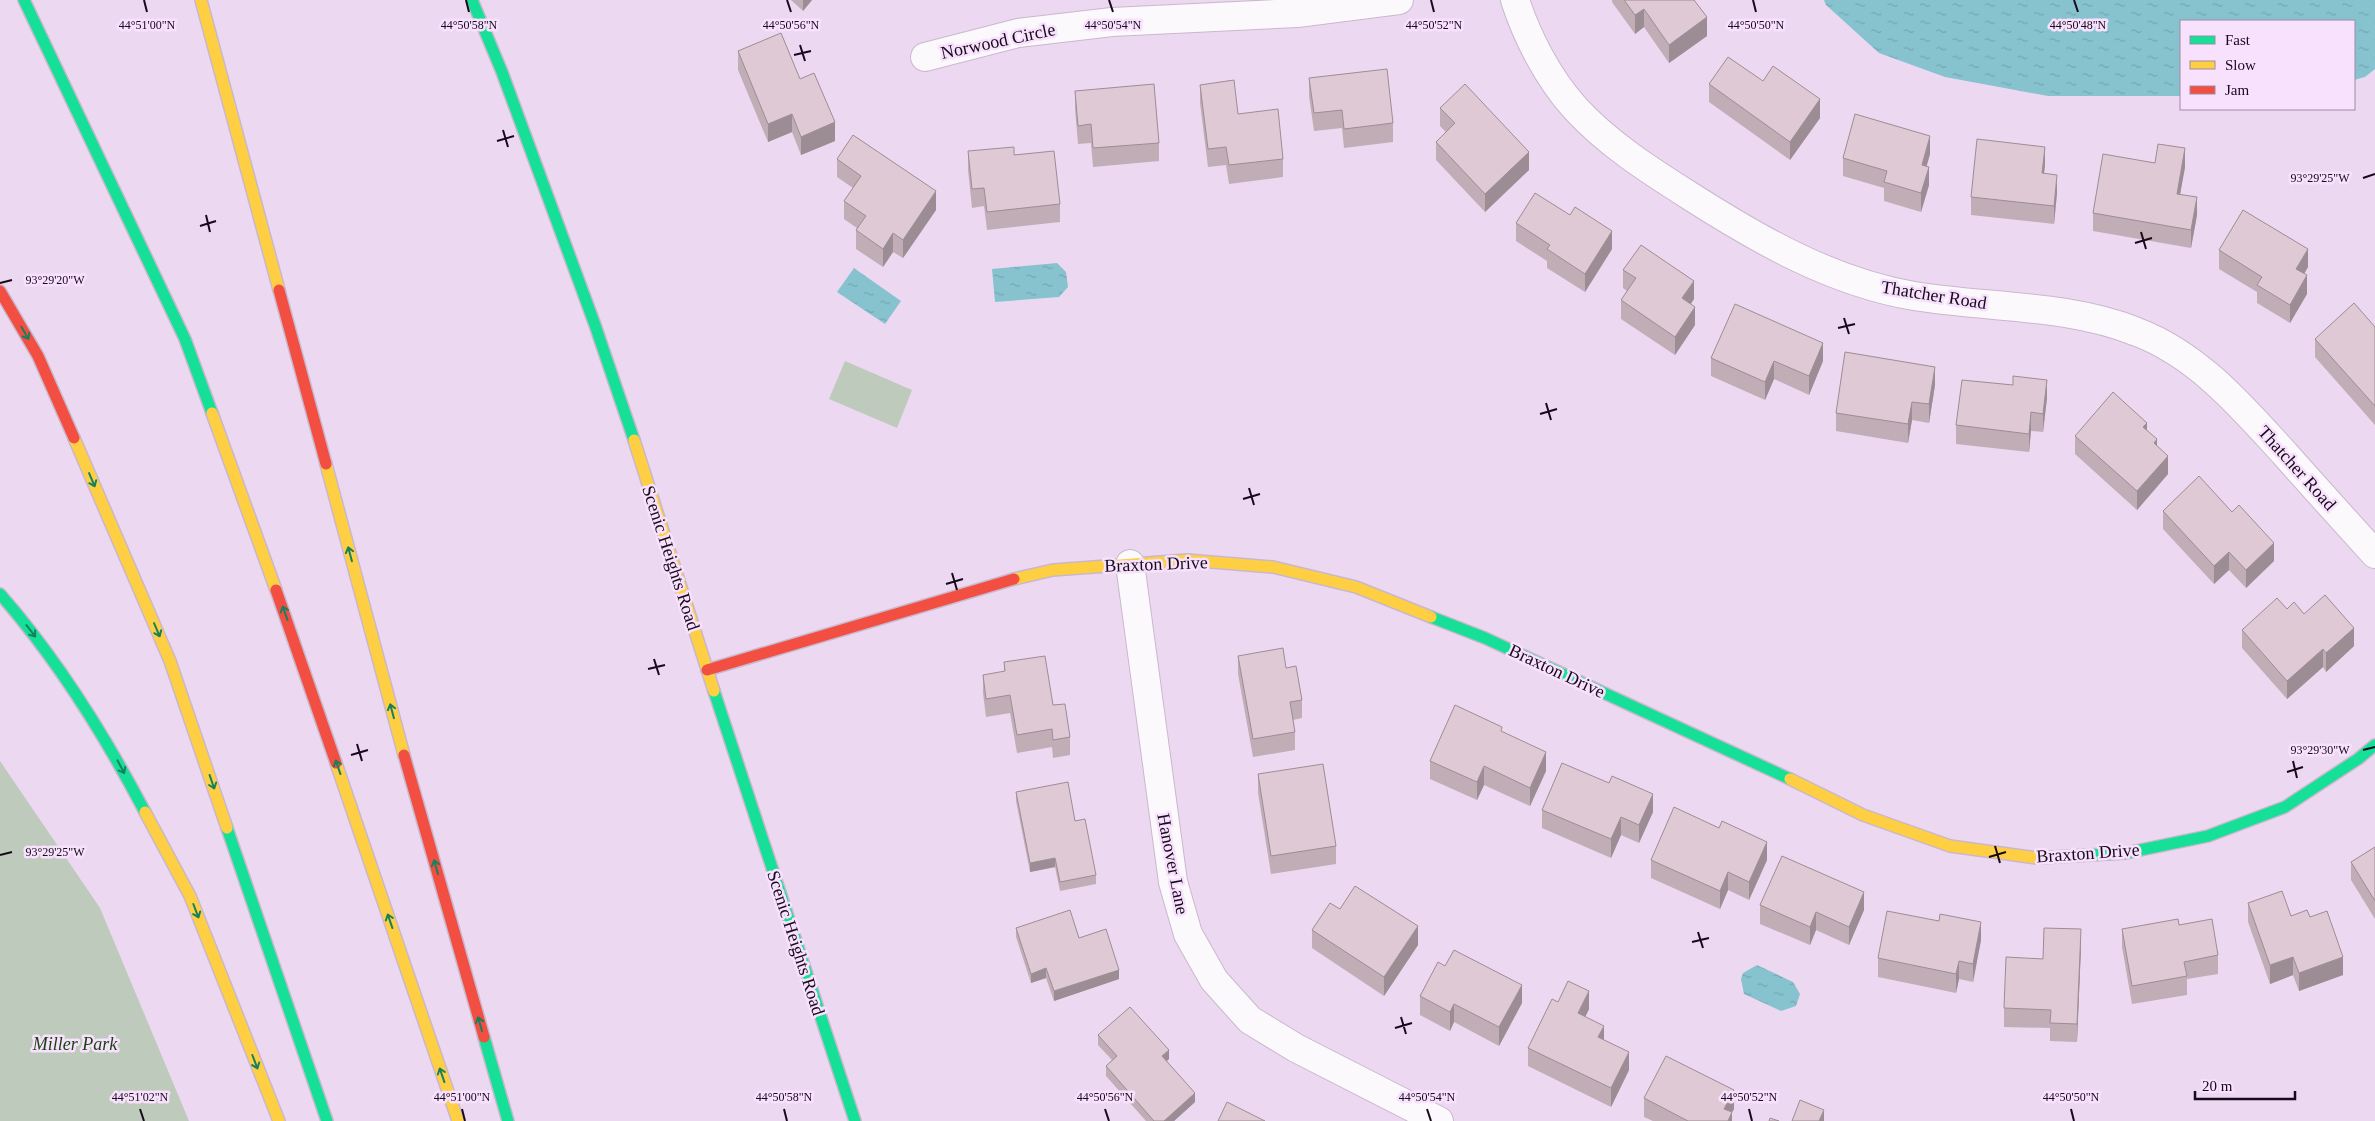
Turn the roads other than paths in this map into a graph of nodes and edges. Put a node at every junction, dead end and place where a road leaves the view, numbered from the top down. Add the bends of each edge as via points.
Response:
1 (24, 0) edge
2 (201, 0) edge
3 (472, 0) edge
4 (1399, 0) edge
5 (1515, 0) edge
6 (925, 57) dead end
7 (0, 291) edge
8 (2375, 554) edge
9 (1130, 564) junction
10 (0, 594) edge
11 (707, 670) junction
12 (2375, 744) edge
13 (279, 1121) edge
14 (327, 1121) edge
15 (458, 1121) edge
16 (508, 1121) edge
17 (855, 1121) edge
18 (1439, 1121) edge

15 -> 1 main road via 298,650 185,339
16 -> 2 main road via 396,725
3 - 11 main road, Scenic Heights Road via 502,72 598,334
4 - 6 street, Norwood Circle via 1297,13 1084,25 1018,33
5 - 8 street, Thatcher Road via 1530,38 1574,106 1642,166 1744,230 1799,259 1854,281 1913,296 2089,317 2137,332 2181,354 2247,413
7 -> 14 main road via 38,356 170,661
9 - 11 main road, Braxton Drive via 1053,570 1005,581
9 - 12 main road, Braxton Drive via 1187,560 1273,567 1356,587 1485,638 1863,815 1950,846 2045,859 2126,853 2208,836 2285,807 2358,759
9 - 18 street, Hanover Lane via 1173,882 1188,934 1214,980 1250,1020 1296,1048
10 -> 13 main road via 34,633 110,746 185,887
11 - 17 main road, Scenic Heights Road

